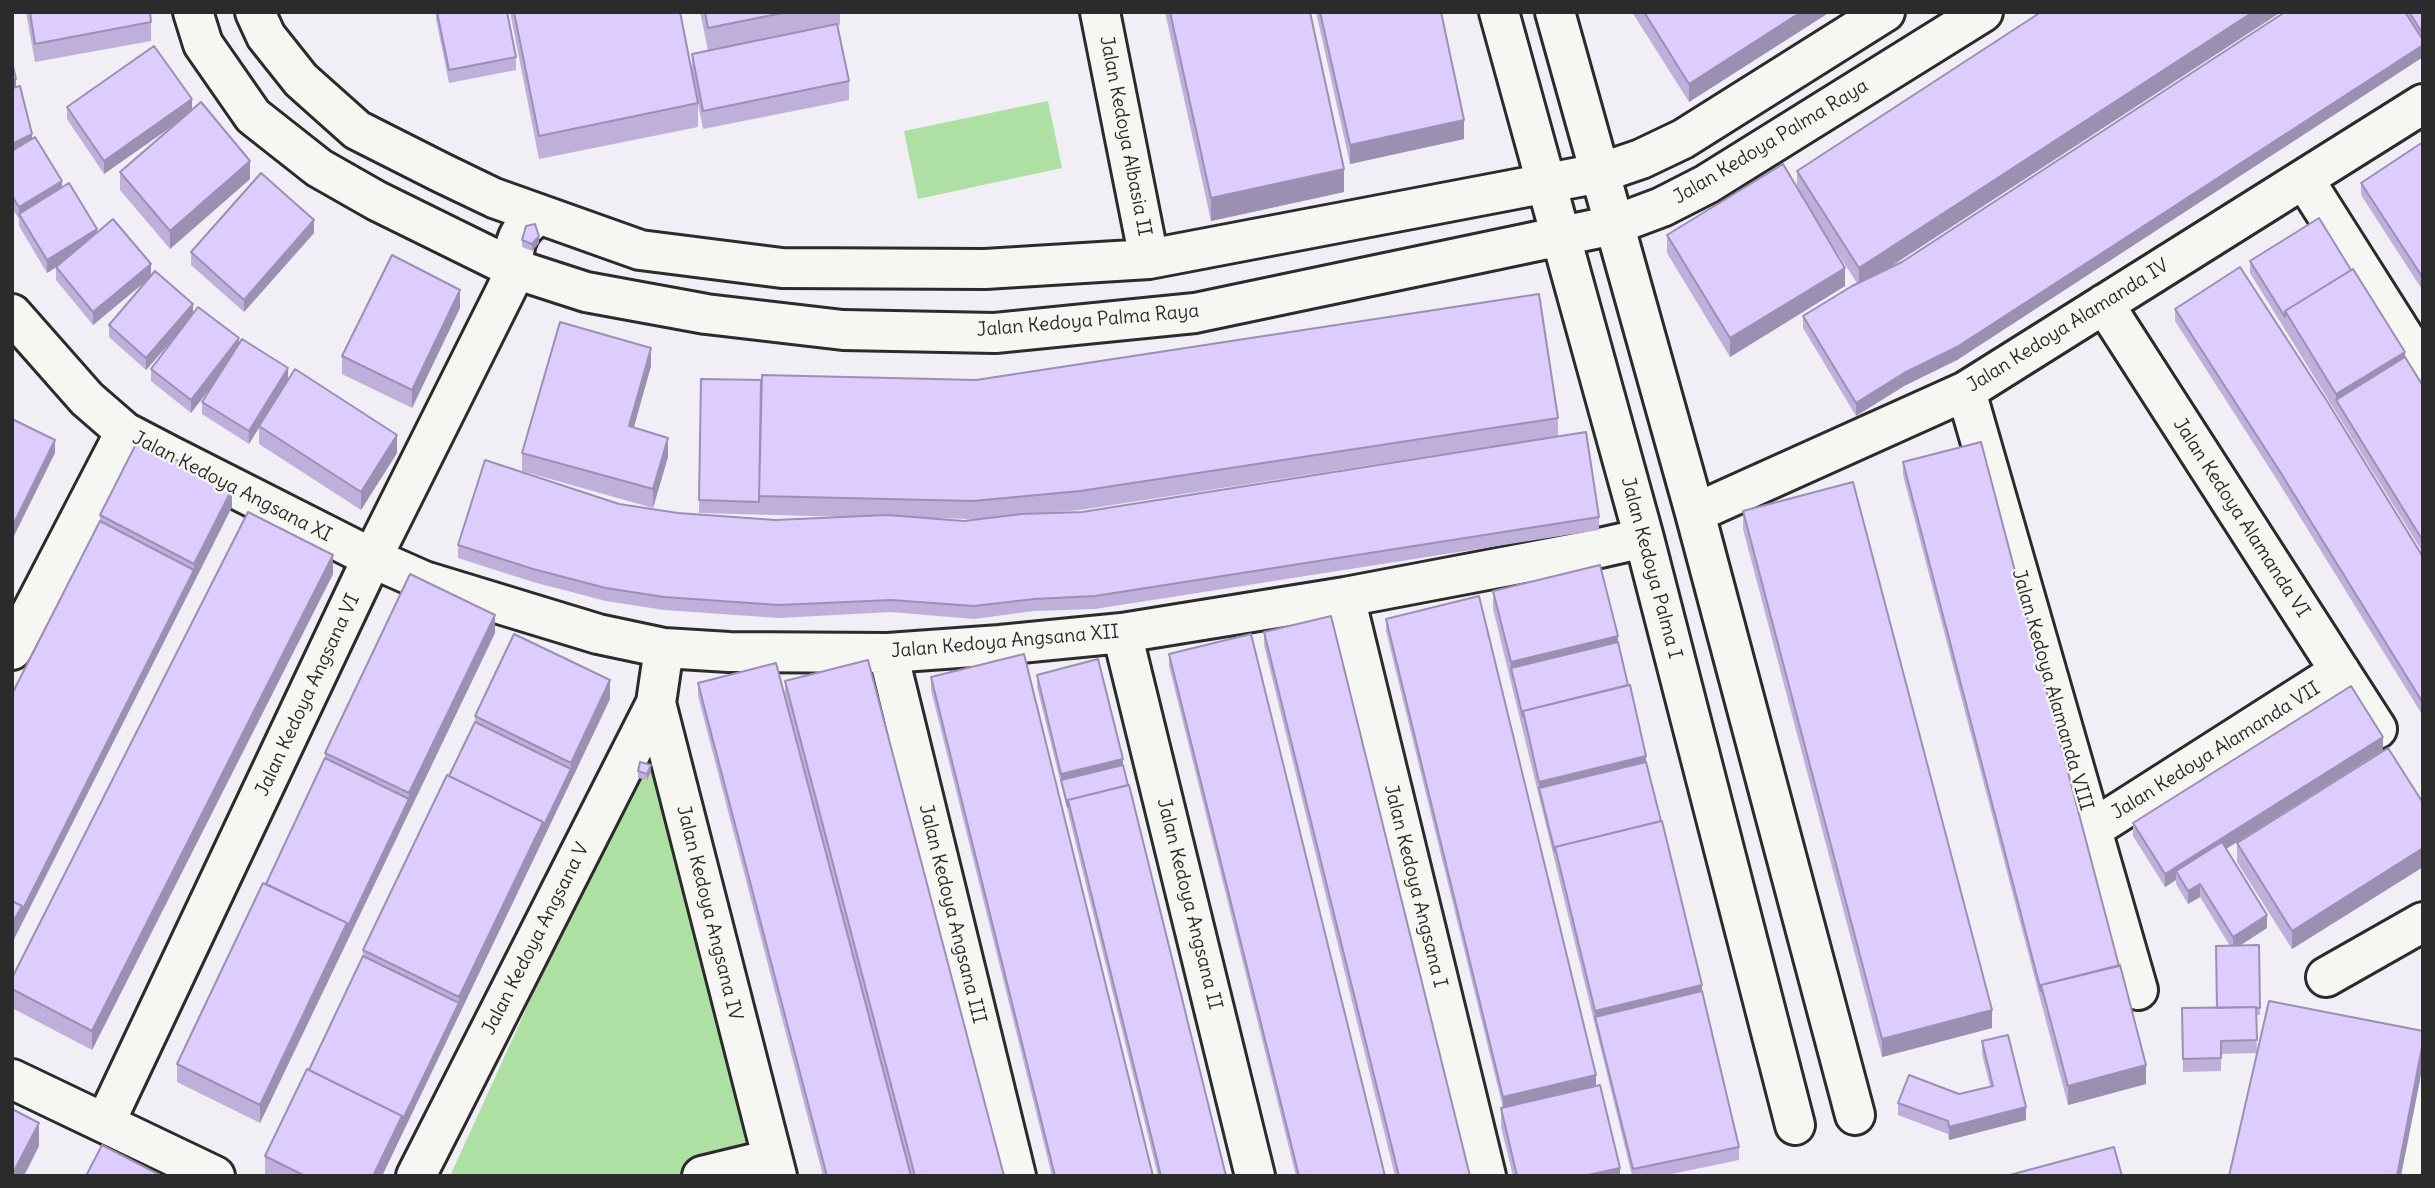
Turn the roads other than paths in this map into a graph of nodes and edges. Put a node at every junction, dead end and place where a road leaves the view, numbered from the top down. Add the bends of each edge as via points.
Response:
1 (193, 12) edge
2 (255, 12) edge
3 (1101, 12) edge
4 (1499, 12) edge
5 (1555, 12) edge
6 (1885, 12) edge
7 (1983, 12) edge
8 (2423, 104) edge
9 (1600, 173) junction
10 (2304, 179) junction
11 (1547, 184) junction
12 (543, 216) junction
13 (1614, 225) junction
14 (1563, 238) junction
15 (1149, 259) junction
16 (516, 270) junction
17 (2104, 304) junction
18 (12, 314) edge
19 (2423, 367) edge
20 (1966, 391) junction
21 (125, 432) junction
22 (1695, 513) junction
23 (1644, 538) junction
24 (372, 558) junction
25 (1345, 597) junction
26 (1122, 633) junction
27 (664, 648) junction
28 (12, 650) edge
29 (888, 653) junction
30 (2340, 671) junction
31 (656, 703) junction
32 (2379, 731) edge
33 (1774, 809) junction
34 (1717, 823) junction
35 (2091, 830) junction
36 (2423, 922) edge
37 (2326, 977) dead end
38 (2138, 990) dead end
39 (2423, 1071) edge
40 (12, 1079) edge
41 (1855, 1115) dead end
42 (106, 1123) junction
43 (1795, 1125) dead end
44 (775, 1167) edge
45 (215, 1176) edge
46 (416, 1176) edge
47 (702, 1176) edge
48 (1016, 1176) edge
49 (1255, 1176) edge
50 (1486, 1176) edge
51 (2405, 1176) edge

1 - 16 street, Jalan Kedoya Palma Raya via 203,44 253,116 319,168
2 - 12 street via 266,36 301,80 356,130 494,198
3 - 15 street, Jalan Kedoya Albasia II
4 - 11 street, Jalan Kedoya Palma I
5 - 9 street
6 - 9 street via 1683,139
7 - 13 street, Jalan Kedoya Palma Raya via 1707,184
8 - 10 street, Jalan Kedoya Alamanda IV
9 - 11 street
9 - 13 street
10 - 17 street, Jalan Kedoya Alamanda IV
10 - 19 street
11 - 14 street, Jalan Kedoya Palma I
11 - 15 street
12 - 15 street via 640,250 782,268 985,269
12 - 16 street, Jalan Kedoya Angsana VI via 528,222 516,242
13 - 14 street, Jalan Kedoya Palma Raya
13 - 22 street
14 - 16 street, Jalan Kedoya Palma Raya via 1195,313 995,332 843,330 706,314 586,292
14 - 23 street, Jalan Kedoya Palma I
16 - 24 street, Jalan Kedoya Angsana VI
17 - 20 street, Jalan Kedoya Alamanda IV
17 - 30 street, Jalan Kedoya Alamanda VI
18 - 21 street, Jalan Kedoya Angsana XI via 87,398
20 - 22 street, Jalan Kedoya Alamanda IV
20 - 35 street, Jalan Kedoya Alamanda VIII
21 - 24 street, Jalan Kedoya Angsana XI
21 - 28 street
22 - 33 street
23 - 25 street, Jalan Kedoya Angsana XII
23 - 34 street, Jalan Kedoya Palma I
24 - 27 street, Jalan Kedoya Angsana XII via 425,581 598,635
24 - 42 street, Jalan Kedoya Angsana VI
25 - 26 street, Jalan Kedoya Angsana XII
25 - 50 street, Jalan Kedoya Angsana I
26 - 29 street, Jalan Kedoya Angsana XII
26 - 49 street, Jalan Kedoya Angsana II
27 - 29 street, Jalan Kedoya Angsana XII
27 - 31 street, Jalan Kedoya Angsana IV
29 - 48 street, Jalan Kedoya Angsana III
30 - 32 street, Jalan Kedoya Alamanda VI
30 - 35 street, Jalan Kedoya Alamanda VII
31 - 44 street, Jalan Kedoya Angsana IV
31 - 46 street, Jalan Kedoya Angsana V
33 - 34 street
33 - 41 street
34 - 43 street, Jalan Kedoya Palma I
35 - 38 street, Jalan Kedoya Alamanda VIII
36 - 37 street
39 - 51 street
40 - 42 street
42 - 45 street
44 - 47 street

